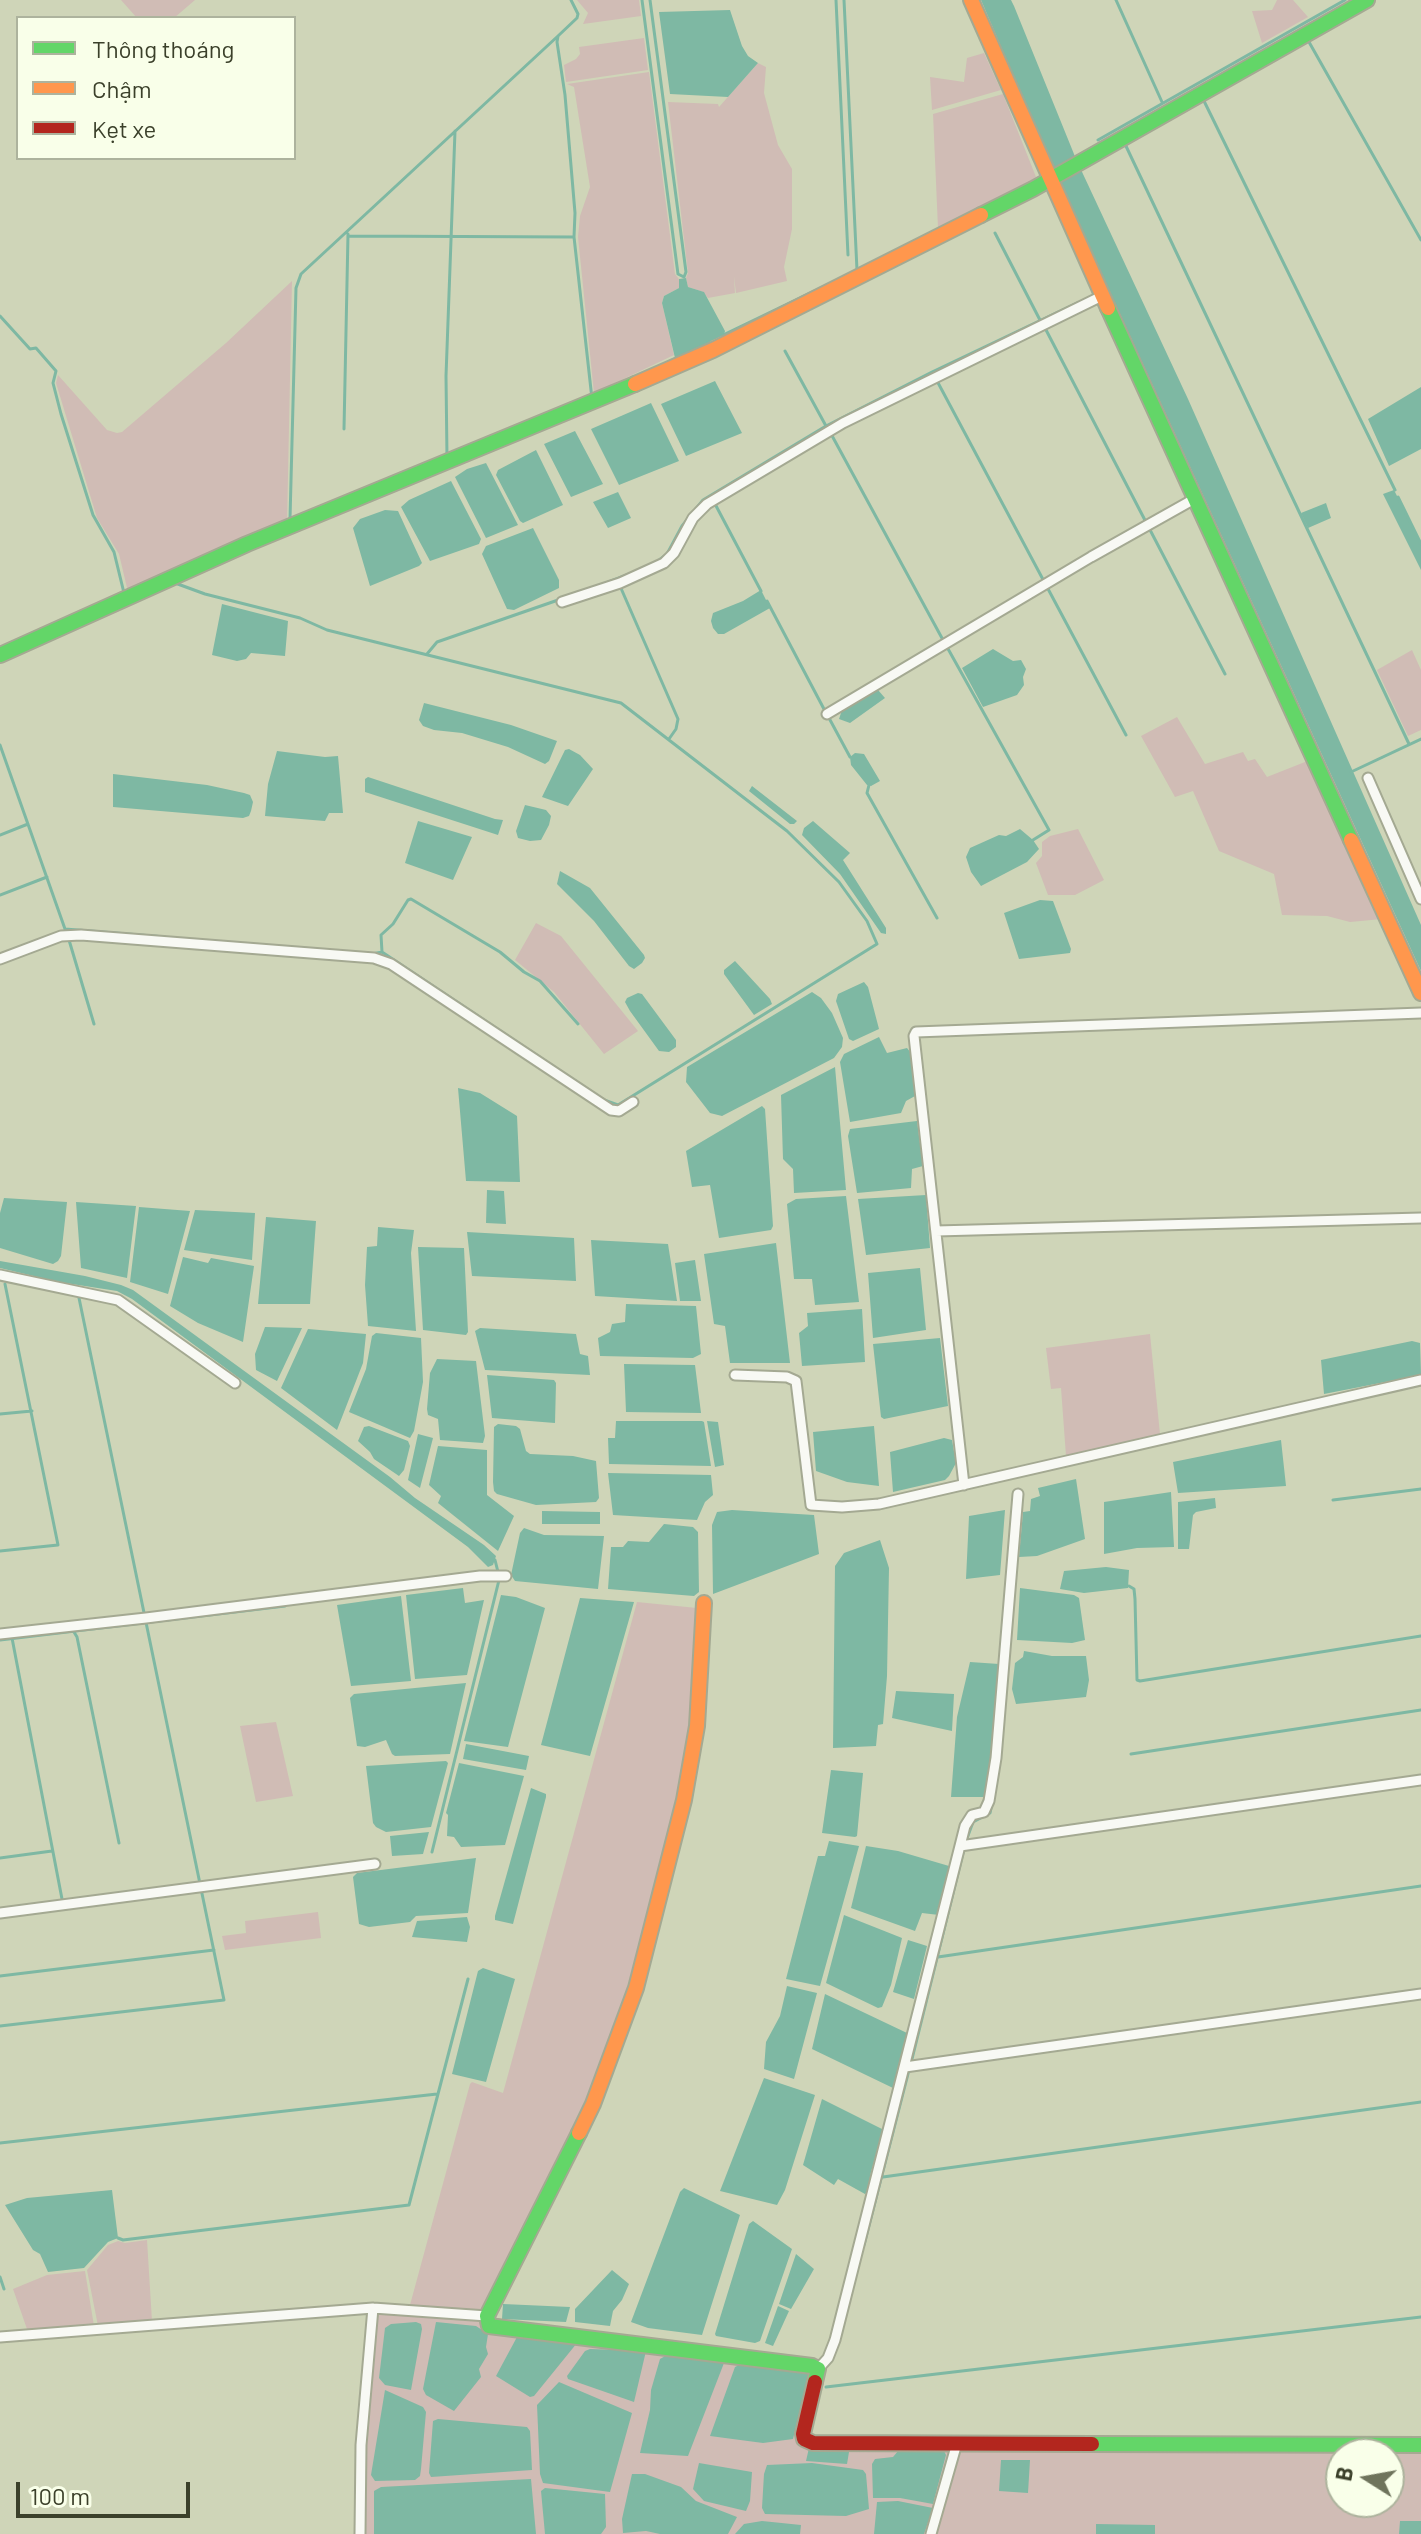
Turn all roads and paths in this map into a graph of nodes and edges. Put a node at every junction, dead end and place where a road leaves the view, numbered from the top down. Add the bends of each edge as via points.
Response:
1 (971, 0) edge
2 (1367, 0) edge
3 (1051, 178) junction
4 (1104, 295) junction
5 (1196, 498) junction
6 (562, 602) dead end
7 (0, 655) edge
8 (827, 714) dead end
9 (1368, 778) dead end
10 (1421, 899) edge
11 (0, 959) edge
12 (1421, 993) edge
13 (1421, 1013) edge
14 (633, 1102) dead end
15 (1421, 1218) edge
16 (936, 1231) junction
17 (0, 1275) edge
18 (735, 1375) dead end
19 (1421, 1380) edge
20 (235, 1383) dead end
21 (964, 1485) junction
22 (1018, 1494) dead end
23 (506, 1576) dead end
24 (704, 1603) dead end
25 (0, 1634) edge
26 (1421, 1780) edge
27 (960, 1846) junction
28 (375, 1864) dead end
29 (0, 1913) edge
30 (1421, 1994) edge
31 (905, 2067) junction
32 (373, 2308) junction
33 (487, 2316) junction
34 (0, 2337) edge
35 (818, 2369) junction
36 (957, 2443) junction
37 (1421, 2445) edge
38 (360, 2534) edge
39 (931, 2534) edge

1 - 3 street
2 - 3 street
3 - 4 street
3 - 7 street via 713,350 247,544
4 - 5 street
4 - 6 street via 843,423 707,504 664,563
5 - 8 street
5 - 12 street
9 - 10 street
11 - 14 street via 61,936 81,935 374,958 391,964 611,1110
13 - 16 street via 916,1032
15 - 16 street
16 - 21 street
17 - 20 street via 118,1300
18 - 21 street via 796,1381 811,1505 865,1506
19 - 21 street
22 - 27 street via 989,1801 984,1812 967,1820
23 - 25 street
24 - 33 street via 692,1755 636,1988 593,2104
26 - 27 street
27 - 31 street
28 - 29 street
30 - 31 street
31 - 35 street via 835,2340
32 - 33 street
32 - 34 street
32 - 38 street
33 - 35 street via 486,2322 495,2328
35 - 36 street via 803,2434 807,2442
36 - 37 street
36 - 39 street

